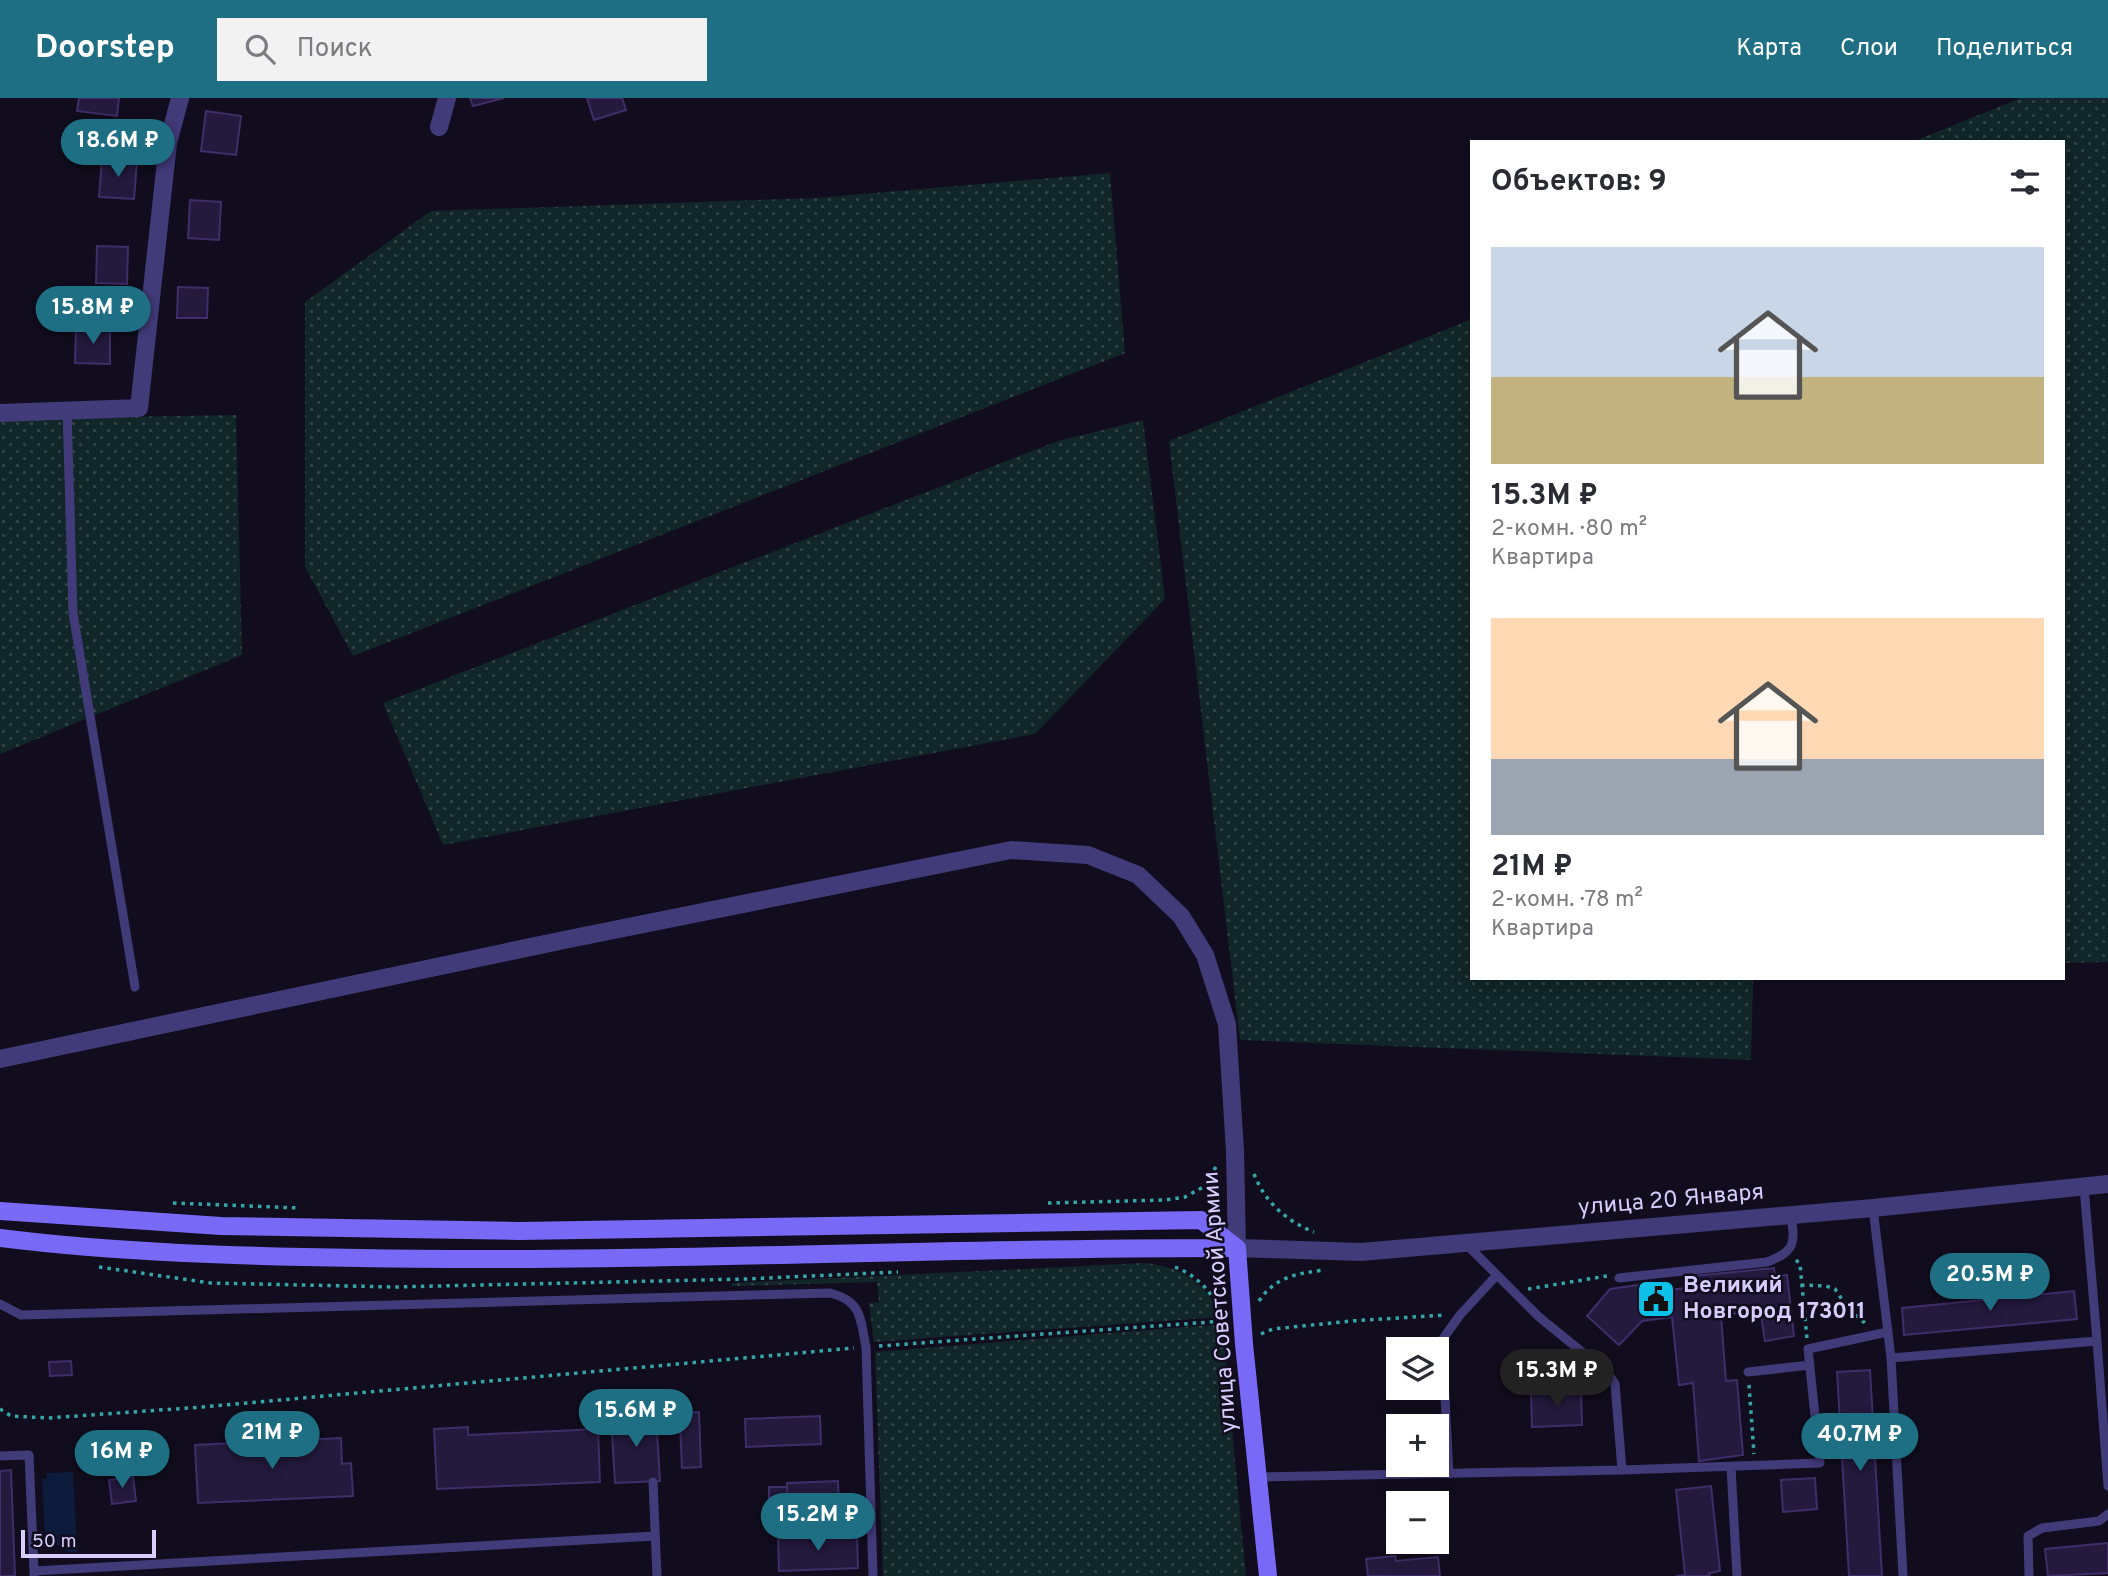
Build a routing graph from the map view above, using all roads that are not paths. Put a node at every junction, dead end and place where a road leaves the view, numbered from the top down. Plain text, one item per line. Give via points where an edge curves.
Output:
1 (180, 98) edge
2 (447, 98) edge
3 (439, 127) dead end
4 (67, 410) junction
5 (0, 413) edge
6 (135, 987) dead end
7 (0, 1059) edge
8 (2108, 1184) edge
9 (2084, 1187) junction
10 (1873, 1208) junction
11 (0, 1211) edge
12 (1791, 1215) junction
13 (0, 1238) edge
14 (1466, 1244) junction
15 (1237, 1248) junction
16 (1496, 1276) junction
17 (1619, 1278) road end
18 (0, 1304) edge
19 (1888, 1332) junction
20 (2097, 1341) junction
21 (1891, 1358) junction
22 (1810, 1365) junction
23 (1748, 1372) road end
24 (1445, 1414) edge
25 (0, 1456) edge
26 (1731, 1467) junction
27 (1622, 1470) junction
28 (1449, 1474) edge
29 (1386, 1475) edge
30 (1258, 1476) junction
31 (653, 1482) dead end
32 (2108, 1486) edge
33 (2108, 1514) edge
34 (655, 1536) junction
35 (34, 1573) edge
36 (657, 1576) edge
37 (873, 1576) edge
38 (1268, 1576) edge
39 (1737, 1576) edge
40 (1903, 1576) edge
41 (2029, 1576) edge

1 - 4 street via 168,143 139,408
2 - 3 street
4 - 5 street
4 - 6 lane via 73,614
7 - 15 street, улица Советской Армии via 1011,850 1088,855 1138,875 1181,916 1205,955 1227,1024
8 - 9 street, улица 20 Января
9 - 10 street, улица 20 Января
9 - 20 lane
10 - 12 street, улица 20 Января
10 - 19 lane
11 - 15 main road via 221,1226 519,1231 1201,1220
12 - 14 street, улица 20 Января
12 - 17 lane via 1794,1240 1789,1250 1767,1262
13 - 15 main road via 223,1255 507,1261
14 - 15 street, улица 20 Января via 1361,1252
14 - 16 lane
15 - 30 main road, улица Советской Армии
16 - 24 lane via 1441,1340
16 - 27 lane via 1608,1373 1615,1384
18 - 37 lane via 21,1315 844,1296 859,1314 866,1347
19 - 21 lane
19 - 22 lane via 1808,1349
20 - 21 lane
20 - 32 lane
21 - 40 lane
22 - 23 lane
22 - 26 lane via 1820,1462
25 - 35 lane via 29,1455
26 - 27 lane
26 - 39 lane
27 - 28 lane
29 - 30 lane
30 - 38 main road, улица Советской Армии
31 - 34 lane
33 - 41 lane via 2099,1521 2033,1531 2028,1536
34 - 35 lane
34 - 36 lane

